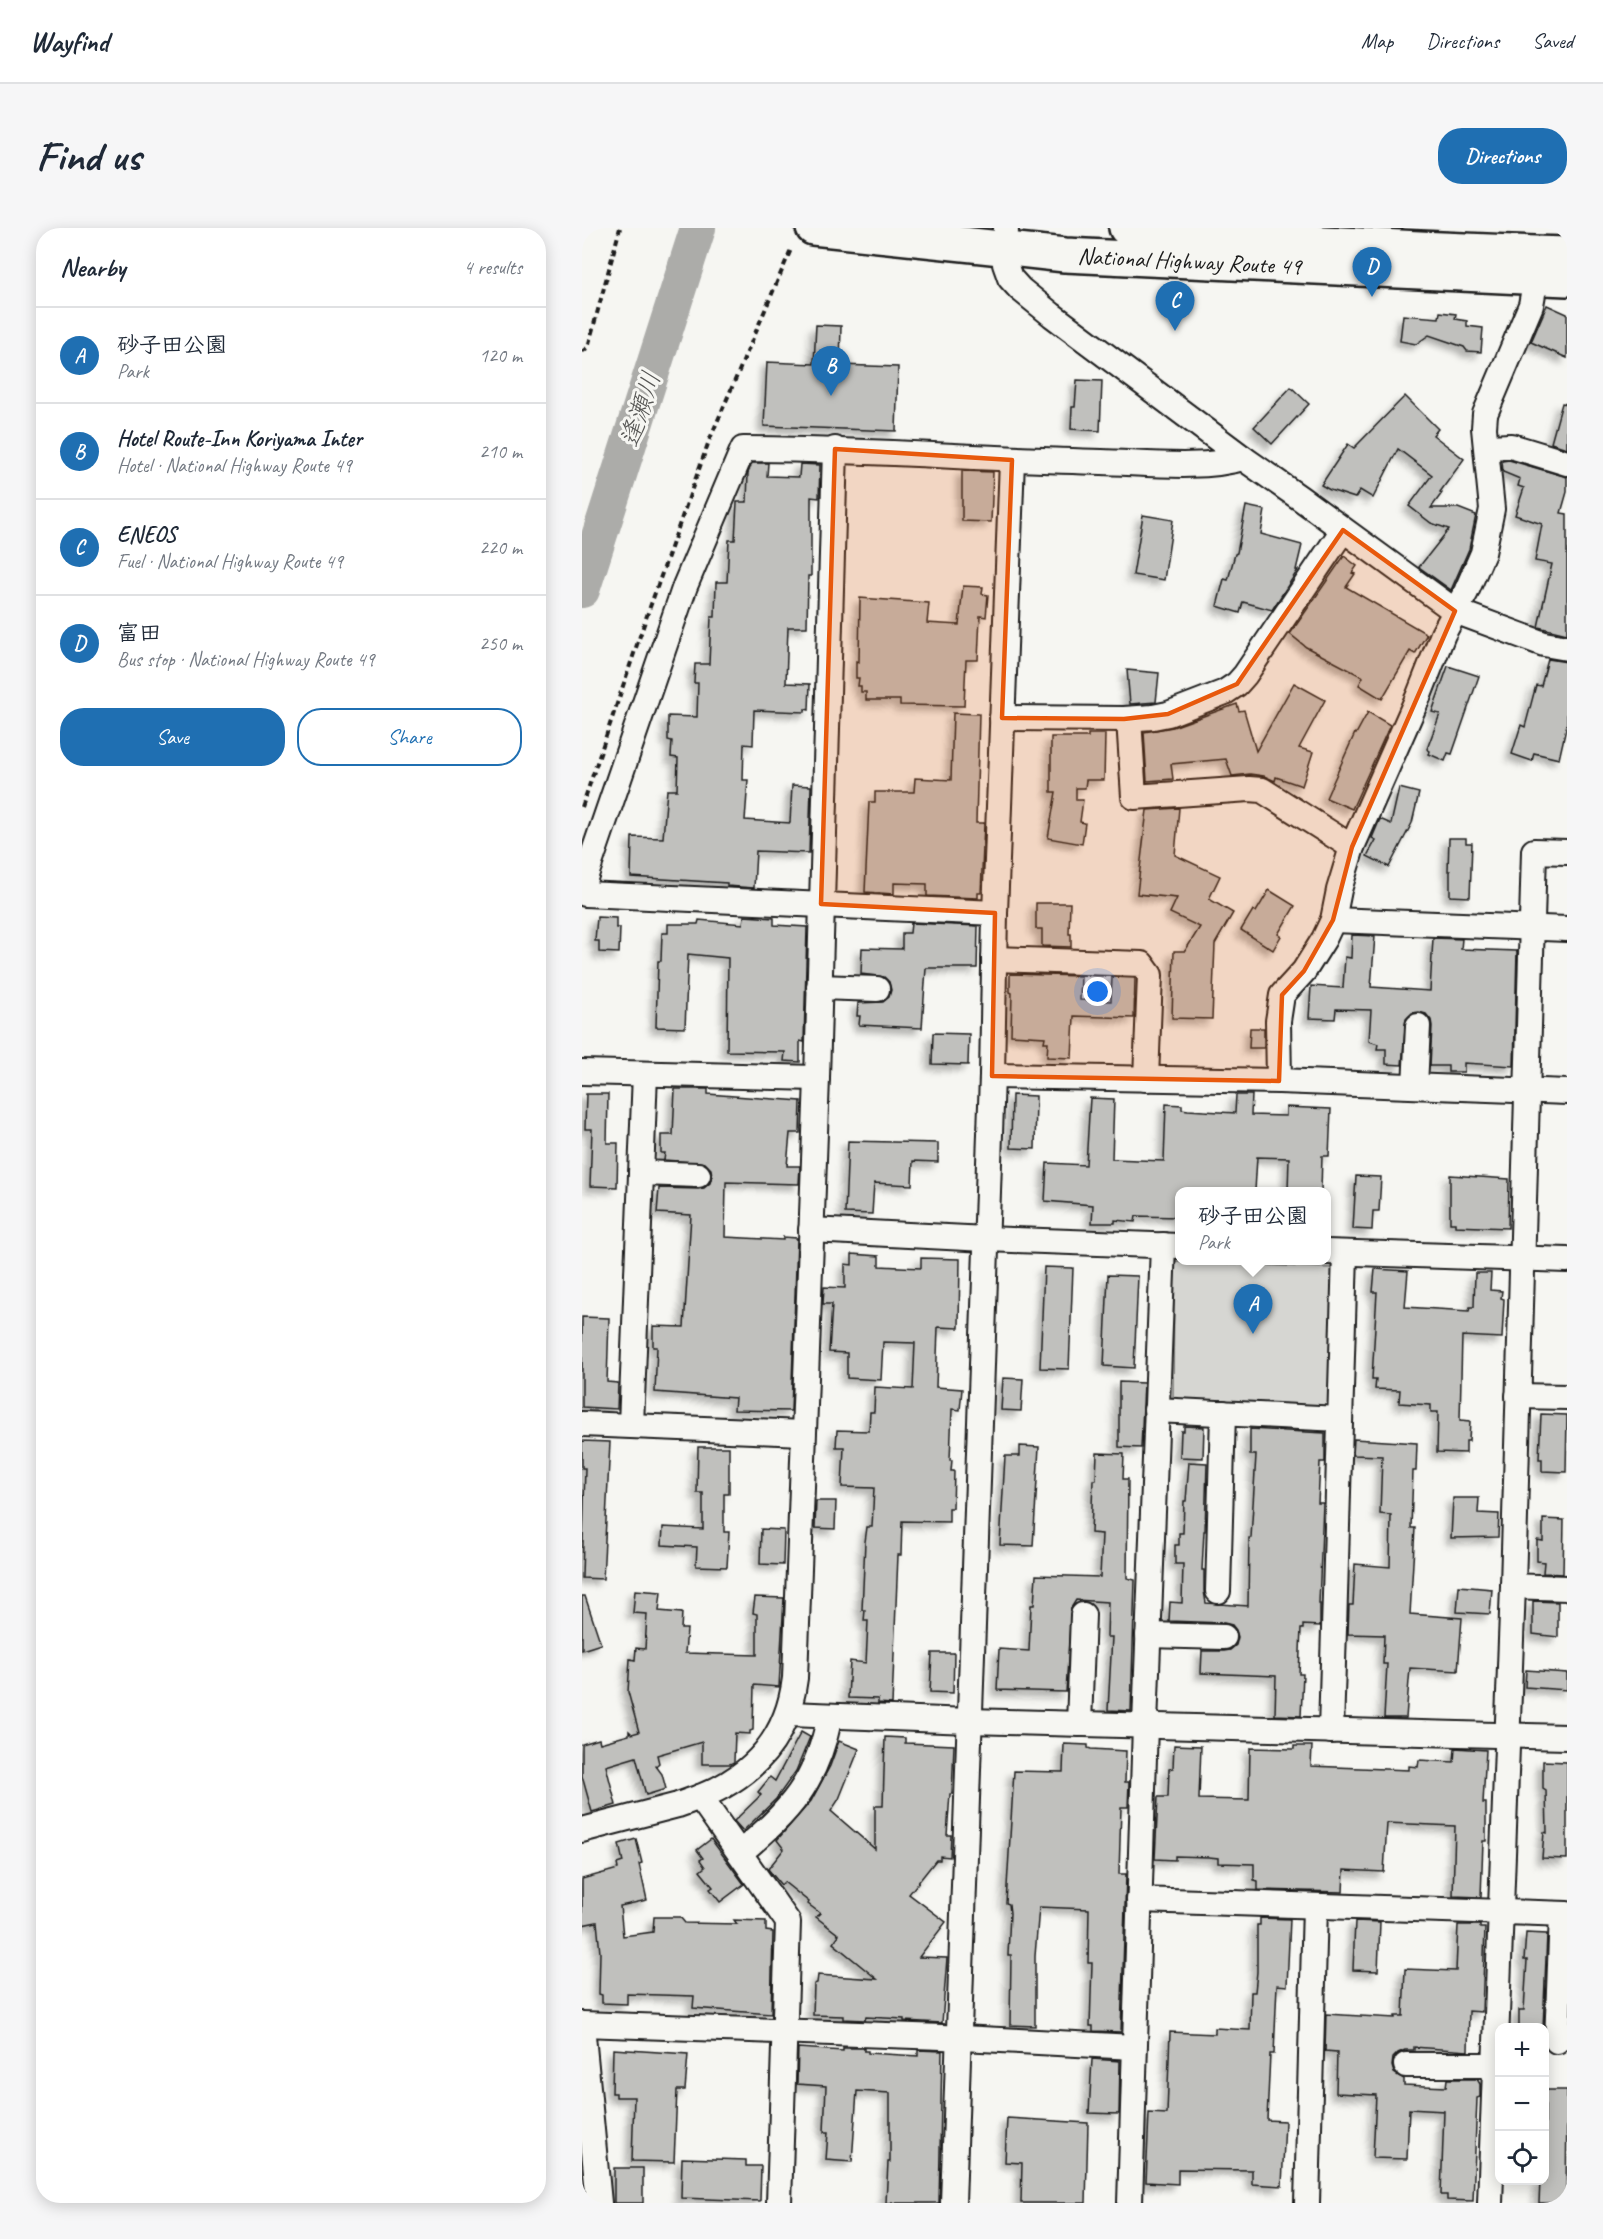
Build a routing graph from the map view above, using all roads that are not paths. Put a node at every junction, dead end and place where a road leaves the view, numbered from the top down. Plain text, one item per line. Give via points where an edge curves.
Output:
1 (1126, 228) edge
2 (802, 238) edge
3 (1005, 238) edge
4 (1567, 254) edge
5 (1551, 278) edge
6 (1487, 447) junction
7 (835, 449) junction
8 (1243, 458) junction
9 (1012, 460) junction
10 (1567, 463) edge
11 (1343, 530) junction
12 (1455, 611) junction
13 (1567, 648) edge
14 (1002, 718) junction
15 (1129, 719) junction
16 (1352, 846) junction
17 (1567, 852) edge
18 (821, 904) junction
19 (995, 913) junction
20 (1333, 920) junction
21 (1533, 928) junction
22 (1567, 929) edge
23 (994, 959) junction
24 (819, 987) junction
25 (877, 989) dead end
26 (1418, 1026) dead end
27 (582, 1072) edge
28 (645, 1074) junction
29 (992, 1076) junction
30 (817, 1078) junction
31 (1146, 1079) junction
32 (1279, 1081) junction
33 (1415, 1086) junction
34 (1527, 1090) junction
35 (1567, 1092) edge
36 (641, 1173) junction
37 (698, 1175) dead end
38 (811, 1230) junction
39 (986, 1239) junction
40 (1171, 1245) edge
41 (1336, 1252) edge
42 (1521, 1258) junction
43 (1567, 1260) edge
44 (1518, 1396) junction
45 (1567, 1397) edge
46 (1156, 1410) junction
47 (1223, 1413) junction
48 (1340, 1419) junction
49 (582, 1424) edge
50 (632, 1425) junction
51 (803, 1433) junction
52 (1513, 1586) junction
53 (1567, 1588) edge
54 (1218, 1591) dead end
55 (1083, 1615) dead end
56 (1148, 1635) junction
57 (1224, 1637) dead end
58 (789, 1714) junction
59 (830, 1716) junction
60 (969, 1721) junction
61 (1079, 1724) junction
62 (1145, 1725) junction
63 (1331, 1731) junction
64 (1508, 1735) junction
65 (1567, 1737) edge
66 (700, 1797) junction
67 (582, 1830) edge
68 (740, 1853) junction
69 (1139, 1900) junction
70 (1316, 1906) junction
71 (1502, 1913) junction
72 (1564, 1914) edge
73 (1497, 2023) edge
74 (582, 2024) edge
75 (785, 2031) junction
76 (958, 2039) junction
77 (1557, 2041) dead end
78 (1134, 2047) junction
79 (1406, 2065) dead end
80 (1495, 2065) joint
81 (599, 2203) edge
82 (779, 2203) edge
83 (953, 2203) edge
84 (1130, 2203) edge
85 (1307, 2203) edge
86 (1490, 2203) edge

1 - 4 highway, National Highway Route 49 via 1247,239
2 - 3 highway, National Highway Route 49
3 - 5 highway, National Highway Route 49 via 1065,255
3 - 8 street via 1008,273 1020,290
5 - 6 street via 1531,305 1485,414
6 - 10 street via 1511,446
6 - 12 street via 1492,508 1484,552
7 - 9 street
7 - 18 street
7 - 18 street via 743,449 685,586 584,881 585,894
8 - 9 street via 1188,464
8 - 11 street
9 - 14 street
11 - 12 street
11 - 15 street via 1238,684 1168,714
12 - 13 street via 1544,644
12 - 16 street
14 - 15 street
14 - 19 street
15 - 16 street via 1134,797 1262,790
16 - 20 street
17 - 21 street via 1534,851
18 - 19 street
18 - 24 street
19 - 23 street
20 - 21 street
20 - 32 street via 1304,970 1282,995 1278,1022
21 - 22 street
21 - 34 street
23 - 29 street
23 - 31 street via 1142,964 1150,975
24 - 25 street
24 - 30 street
26 - 33 street
27 - 28 street
28 - 30 street
28 - 36 street
29 - 31 street
29 - 39 street
30 - 38 street
31 - 32 street
32 - 33 street
33 - 34 street
34 - 35 street
34 - 42 street
36 - 37 street
36 - 50 street
38 - 39 street
38 - 51 street
39 - 40 street
39 - 60 street
40 - 46 street
41 - 42 street
41 - 48 street
42 - 43 street
42 - 44 street
44 - 45 street
44 - 52 street
46 - 47 street
46 - 56 street
47 - 48 street
47 - 54 street
48 - 63 street
49 - 50 street
50 - 51 street
51 - 58 street via 795,1678
52 - 53 street
52 - 64 street
55 - 61 street
56 - 57 street
56 - 62 street
58 - 59 street
58 - 66 street via 747,1771 719,1790
59 - 60 street
59 - 68 street via 821,1753 795,1802
60 - 61 street
60 - 76 street
61 - 62 street
62 - 63 street
62 - 69 street
63 - 64 street
64 - 65 street
64 - 71 street
66 - 67 street
66 - 68 street
68 - 75 street via 788,1922
69 - 70 street
69 - 78 street
70 - 71 street
70 - 85 street
71 - 72 street
71 - 73 street
72 - 77 street
74 - 75 street
74 - 81 street
75 - 76 street
75 - 82 street
76 - 78 street
76 - 83 street
78 - 84 street
79 - 80 street
80 - 86 street

